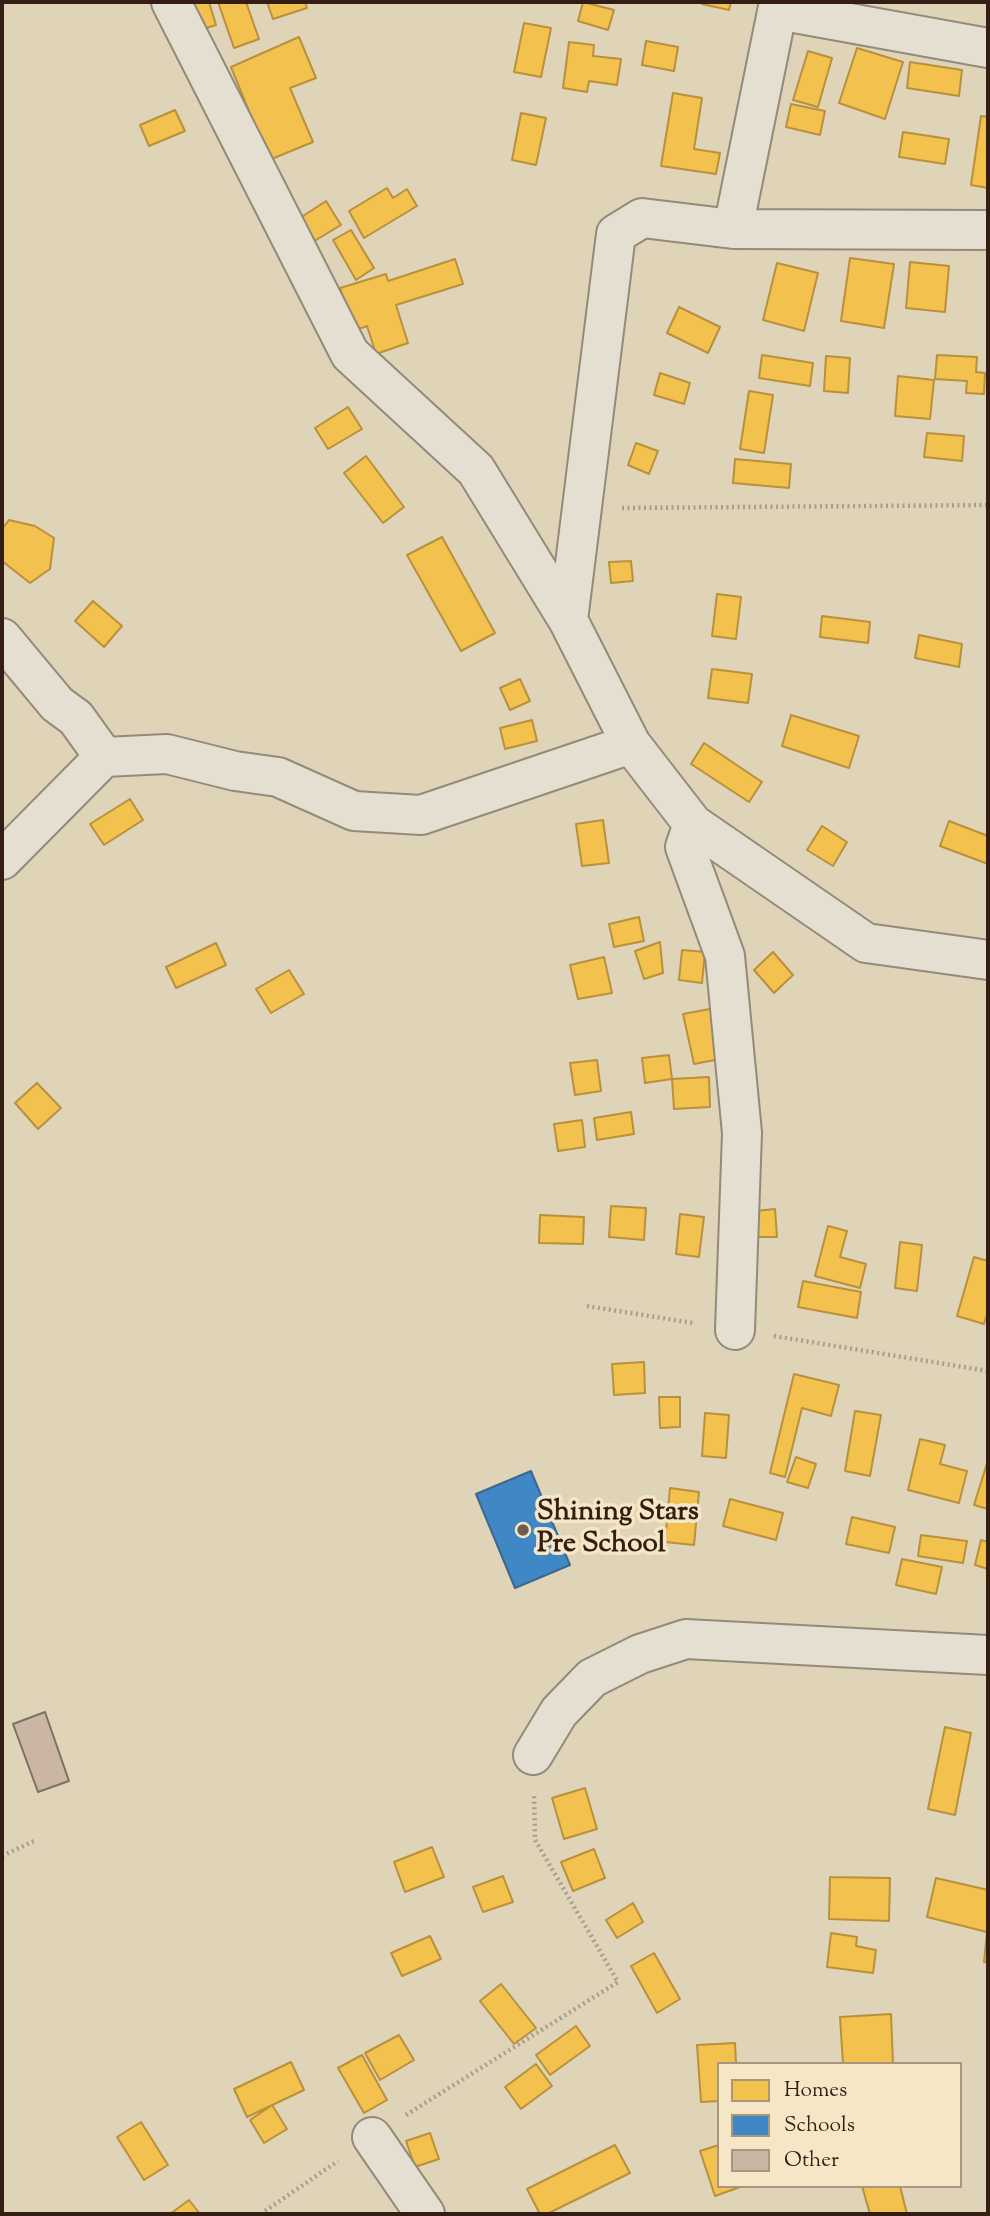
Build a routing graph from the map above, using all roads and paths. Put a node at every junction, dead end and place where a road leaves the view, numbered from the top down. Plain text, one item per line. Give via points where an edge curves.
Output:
1 (171, 2) edge
2 (779, 6) edge
3 (988, 48) edge
4 (733, 229) junction
5 (988, 230) edge
6 (988, 505) edge
7 (581, 509) junction
8 (568, 620) junction
9 (2, 638) edge
10 (631, 744) junction
11 (104, 757) junction
12 (693, 824) junction
13 (2, 860) edge
14 (988, 960) edge
15 (587, 1306) dead end
16 (735, 1330) junction
17 (988, 1371) edge
18 (988, 1655) edge
19 (533, 1755) joint
20 (36, 1840) dead end
21 (2, 1856) edge
22 (372, 2137) junction
23 (265, 2211) dead end
24 (425, 2214) edge

1 - 8 street via 350,354 475,470
2 - 3 street
2 - 4 street
4 - 5 street
4 - 7 street via 642,218 616,234
6 - 7 path
7 - 8 street
8 - 10 street
9 - 11 street via 57,704 76,718
10 - 11 street via 421,815 354,811 278,776 167,754
10 - 12 street
11 - 13 street
12 - 14 street via 866,943
12 - 16 street via 685,847 725,956 742,1133
15 - 16 path
16 - 17 path
18 - 19 street via 686,1639 640,1654 592,1678 559,1712
19 - 22 path via 535,1840 618,1982
20 - 21 path
22 - 23 path
22 - 24 street

